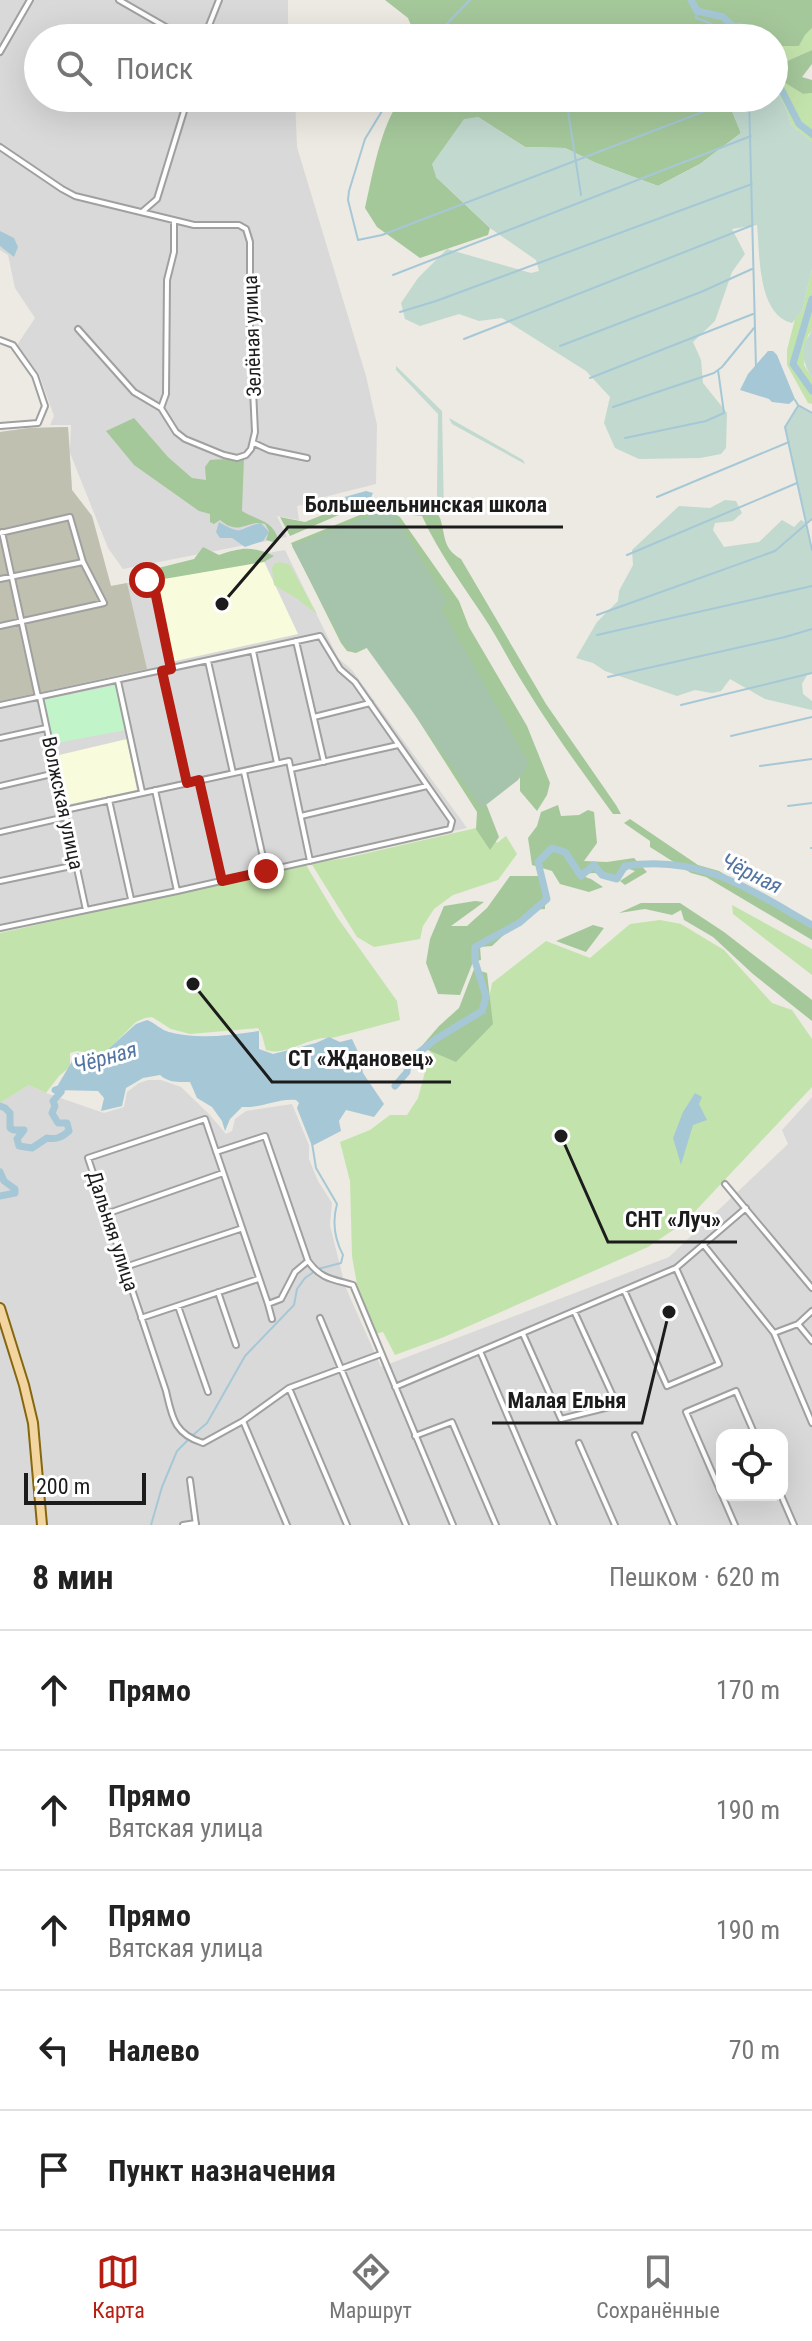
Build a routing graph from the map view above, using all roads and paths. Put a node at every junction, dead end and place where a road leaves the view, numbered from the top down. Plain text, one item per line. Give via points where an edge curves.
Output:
1 (30, 0) edge
2 (119, 0) edge
3 (219, 0) edge
4 (161, 24) edge
5 (210, 24) edge
6 (0, 52) edge
7 (184, 112) edge
8 (0, 147) edge
9 (142, 212) junction
10 (174, 220) junction
11 (78, 329) dead end
12 (0, 340) edge
13 (161, 408) junction
14 (0, 426) edge
15 (253, 445) junction
16 (307, 458) dead end
17 (1, 533) edge
18 (83, 562) junction
19 (11, 577) junction
20 (0, 579) edge
21 (155, 591) dead end
22 (22, 622) junction
23 (0, 626) edge
24 (296, 641) junction
25 (253, 651) junction
26 (208, 661) junction
27 (171, 669) junction
28 (162, 671) junction
29 (118, 681) junction
30 (39, 697) junction
31 (370, 703) junction
32 (0, 705) edge
33 (314, 717) junction
34 (46, 728) junction
35 (0, 738) edge
36 (399, 745) junction
37 (324, 762) junction
38 (277, 763) junction
39 (291, 769) junction
40 (244, 770) junction
41 (56, 773) junction
42 (233, 773) junction
43 (199, 780) junction
44 (187, 783) junction
45 (0, 786) edge
46 (427, 786) junction
47 (155, 790) junction
48 (142, 793) junction
49 (109, 800) junction
50 (65, 810) junction
51 (301, 816) junction
52 (66, 817) junction
53 (0, 832) edge
54 (310, 861) junction
55 (77, 865) junction
56 (266, 871) junction
57 (0, 881) edge
58 (222, 881) junction
59 (177, 891) junction
60 (132, 900) junction
61 (86, 910) junction
62 (0, 928) edge
63 (216, 1152) junction
64 (223, 1173) junction
65 (725, 1184) dead end
66 (746, 1208) junction
67 (106, 1214) junction
68 (241, 1228) junction
69 (703, 1244) junction
70 (308, 1261) junction
71 (125, 1267) junction
72 (676, 1268) junction
73 (258, 1279) junction
74 (812, 1288) edge
75 (624, 1290) junction
76 (218, 1292) junction
77 (268, 1304) junction
78 (178, 1306) junction
79 (0, 1308) edge
80 (574, 1311) junction
81 (812, 1311) edge
82 (141, 1318) junction
83 (320, 1318) dead end
84 (272, 1319) dead end
85 (798, 1324) junction
86 (522, 1333) junction
87 (774, 1333) junction
88 (812, 1341) edge
89 (236, 1345) dead end
90 (480, 1351) junction
91 (381, 1354) junction
92 (342, 1370) junction
93 (395, 1387) junction
94 (289, 1388) junction
95 (208, 1392) dead end
96 (243, 1421) junction
97 (812, 1423) edge
98 (752, 1429) edge
99 (635, 1435) dead end
100 (415, 1436) junction
101 (579, 1443) dead end
102 (190, 1480) dead end
103 (716, 1481) edge
104 (725, 1501) edge
105 (784, 1501) edge
106 (196, 1524) edge
107 (42, 1525) edge
108 (183, 1525) edge
109 (287, 1525) edge
110 (347, 1525) edge
111 (406, 1525) edge
112 (453, 1525) edge
113 (496, 1525) edge
114 (554, 1525) edge
115 (615, 1525) edge
116 (674, 1525) edge
117 (735, 1525) edge
118 (794, 1525) edge

1 - 6 street
2 - 4 street
3 - 5 street
7 - 9 street via 157,199
8 - 9 street via 67,192
9 - 10 street
10 - 13 street via 167,280 166,394
10 - 15 street, Зелёная улица via 243,227 248,232
11 - 13 street via 134,392
12 - 14 street via 13,345 35,376 45,406 38,423
13 - 15 street via 180,436 224,455 246,455
15 - 16 street
17 - 18 street via 70,517
17 - 19 street, Волжская улица
18 - 19 street
18 - 22 street via 104,603
19 - 20 street
19 - 22 street, Волжская улица
21 - 27 street
22 - 23 street
22 - 30 street, Волжская улица
24 - 25 street
24 - 31 street via 320,636
24 - 33 street
25 - 26 street
25 - 38 street
26 - 27 street
26 - 42 street
27 - 28 street
28 - 29 street
28 - 44 street
29 - 30 street
29 - 48 street
30 - 32 street
30 - 34 street, Волжская улица
31 - 33 street
31 - 36 street
33 - 37 street
34 - 35 street
34 - 41 street, Волжская улица
36 - 37 street
36 - 46 street
37 - 39 street
38 - 39 street via 289,761
38 - 40 street
39 - 51 street
40 - 42 street
40 - 56 street
41 - 45 street
41 - 50 street, Волжская улица
42 - 43 street
43 - 44 street
43 - 58 street
44 - 47 street
46 - 51 street
46 - 54 street via 452,821 450,829
47 - 48 street
47 - 59 street
48 - 49 street
49 - 50 street
49 - 60 street
50 - 52 street, Волжская улица
51 - 54 street
52 - 53 street
52 - 55 street, Волжская улица
54 - 56 street
55 - 57 street
55 - 61 street, Волжская улица
56 - 58 street
58 - 59 street
59 - 60 street
60 - 61 street
61 - 62 street
63 - 64 street, Дальняя улица
63 - 67 street, Дальняя улица via 205,1119 88,1158
63 - 70 street via 265,1136
64 - 67 street
64 - 68 street, Дальняя улица
65 - 66 street
66 - 69 street
66 - 74 street
67 - 71 street, Дальняя улица
68 - 71 street
68 - 73 street, Дальняя улица
69 - 72 street
69 - 87 street
70 - 77 street via 295,1272 281,1299
70 - 91 street via 325,1277 353,1285
71 - 82 street, Дальняя улица
72 - 75 street
72 - 75 street via 719,1364 667,1386
73 - 76 street
73 - 77 street, Дальняя улица
75 - 80 street
76 - 78 street
76 - 89 street
77 - 84 street, Дальняя улица
78 - 82 street
78 - 95 street
79 - 107 main road via 33,1423
80 - 86 street
80 - 86 street via 617,1405 561,1419
81 - 85 street
82 - 96 street, Дальняя улица via 174,1423 203,1443
83 - 92 street
85 - 87 street
85 - 88 street
86 - 90 street
87 - 97 street
90 - 93 street
90 - 114 street
91 - 92 street
91 - 93 street
92 - 94 street
92 - 111 street
93 - 100 street
94 - 96 street
94 - 110 street
96 - 109 street
98 - 103 street via 736,1391 686,1412
99 - 116 street
100 - 112 street
100 - 113 street via 452,1422
101 - 115 street
102 - 106 street
104 - 117 street
105 - 118 street
106 - 108 street

